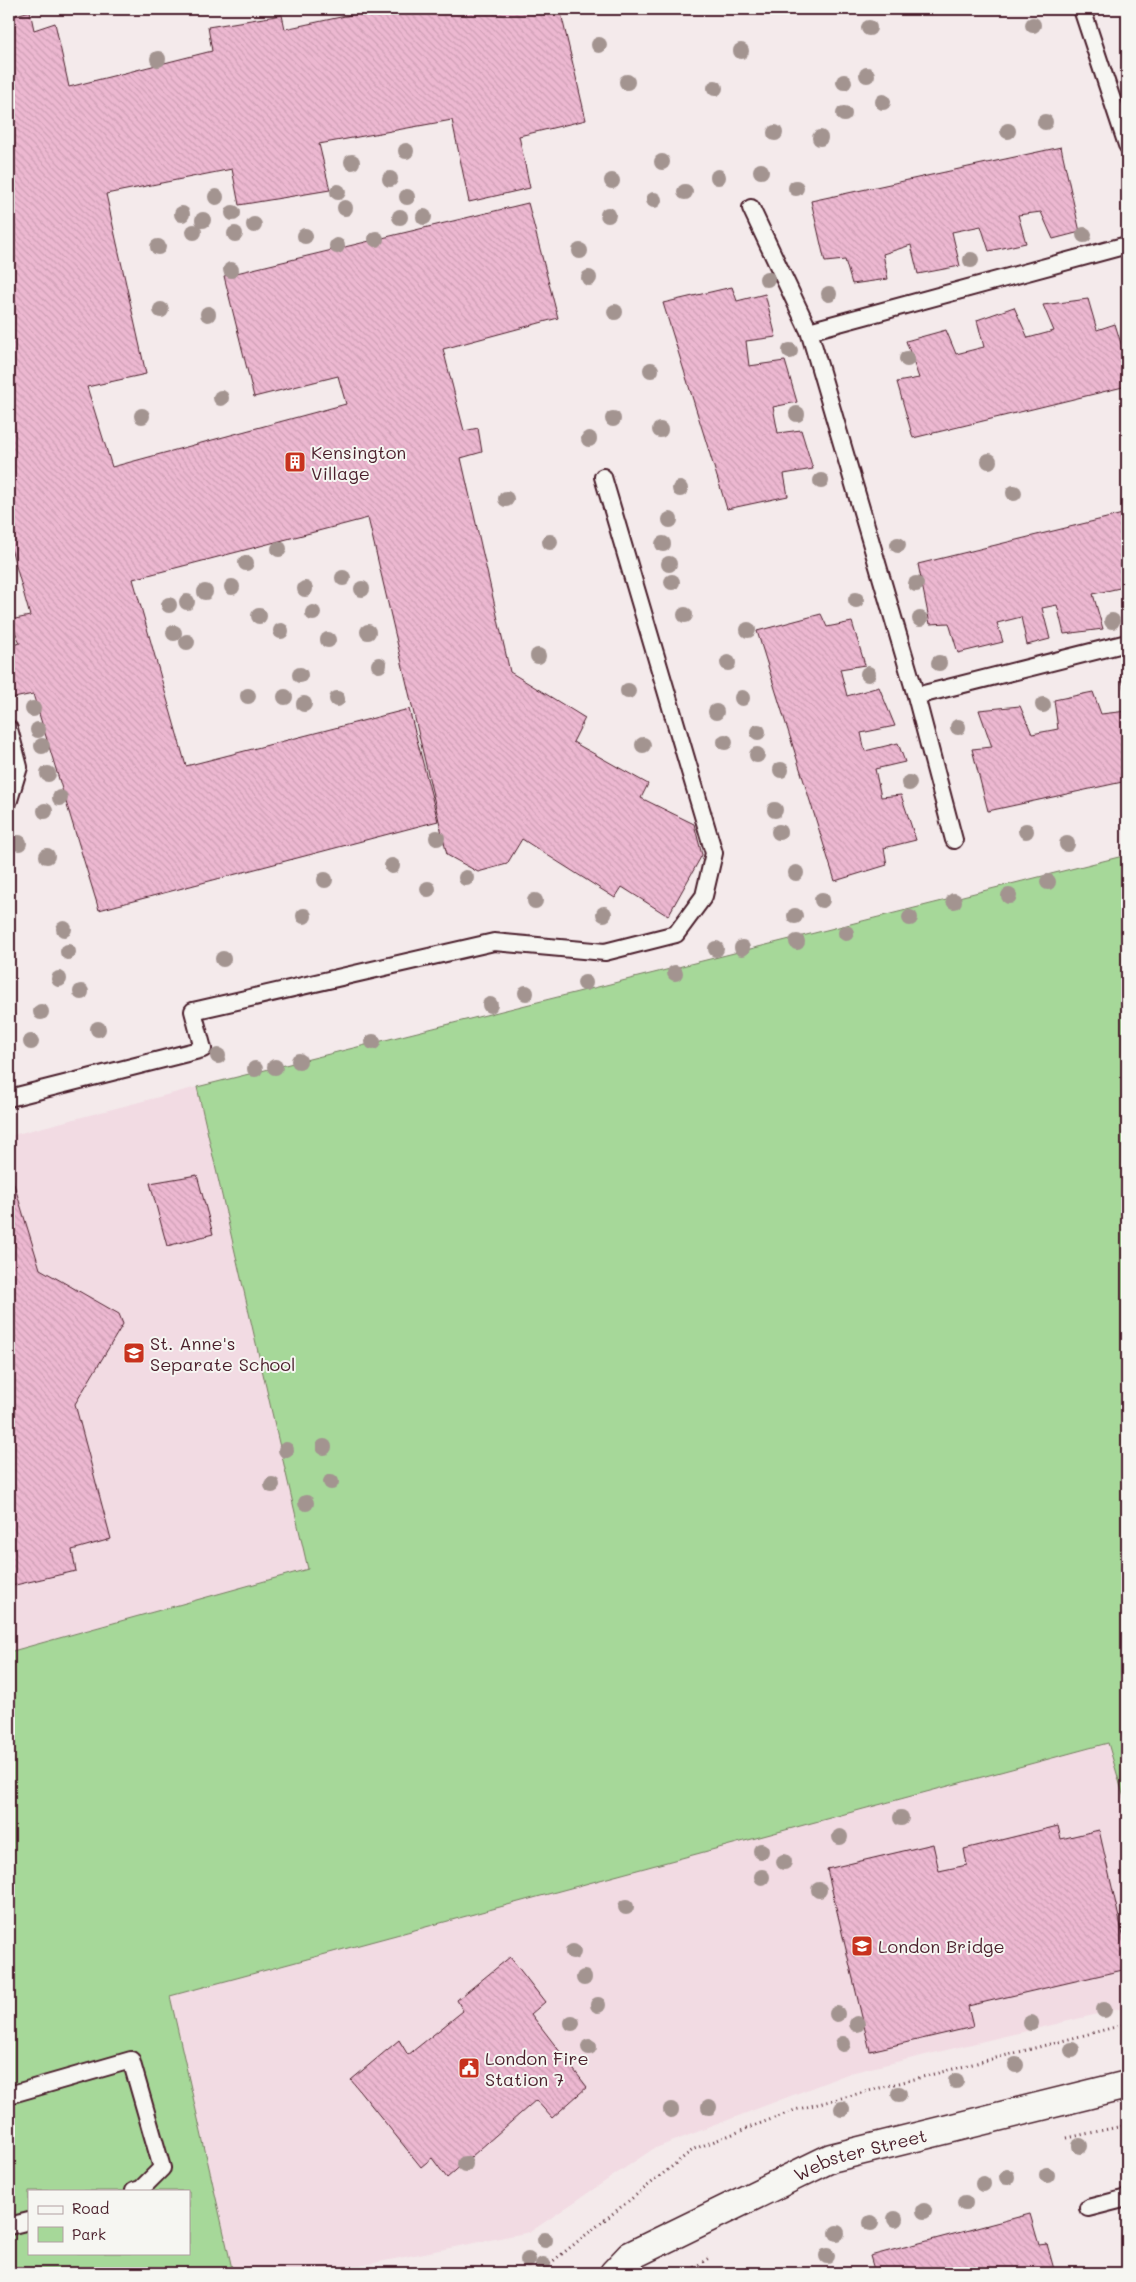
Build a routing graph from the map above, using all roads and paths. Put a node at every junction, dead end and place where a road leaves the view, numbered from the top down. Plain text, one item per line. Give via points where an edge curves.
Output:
1 (1082, 9) edge
2 (1127, 145) edge
3 (751, 208) dead end
4 (1127, 246) edge
5 (809, 331) junction
6 (603, 477) dead end
7 (1127, 644) edge
8 (916, 696) junction
9 (9, 730) edge
10 (9, 800) edge
11 (954, 840) dead end
12 (9, 1098) edge
13 (1127, 2024) edge
14 (1127, 2085) edge
15 (9, 2095) edge
16 (1127, 2125) edge
17 (1060, 2140) dead end
18 (138, 2190) edge
19 (1127, 2198) edge
20 (1088, 2208) dead end
21 (28, 2221) edge
22 (9, 2226) edge
23 (717, 2253) dead end
24 (538, 2273) edge
25 (614, 2273) edge
26 (686, 2273) edge

1 - 2 lane
3 - 5 lane
4 - 5 lane
5 - 8 lane
6 - 12 lane via 714,852 704,896 676,934 605,952 494,942 193,1011 203,1049
7 - 8 lane
8 - 11 lane
9 - 10 lane via 19,768
13 - 24 path via 795,2110 694,2149
14 - 25 street, Webster Street via 831,2158 630,2256
15 - 18 lane via 131,2060 162,2168
16 - 17 path
19 - 20 lane
21 - 22 lane
23 - 26 path

